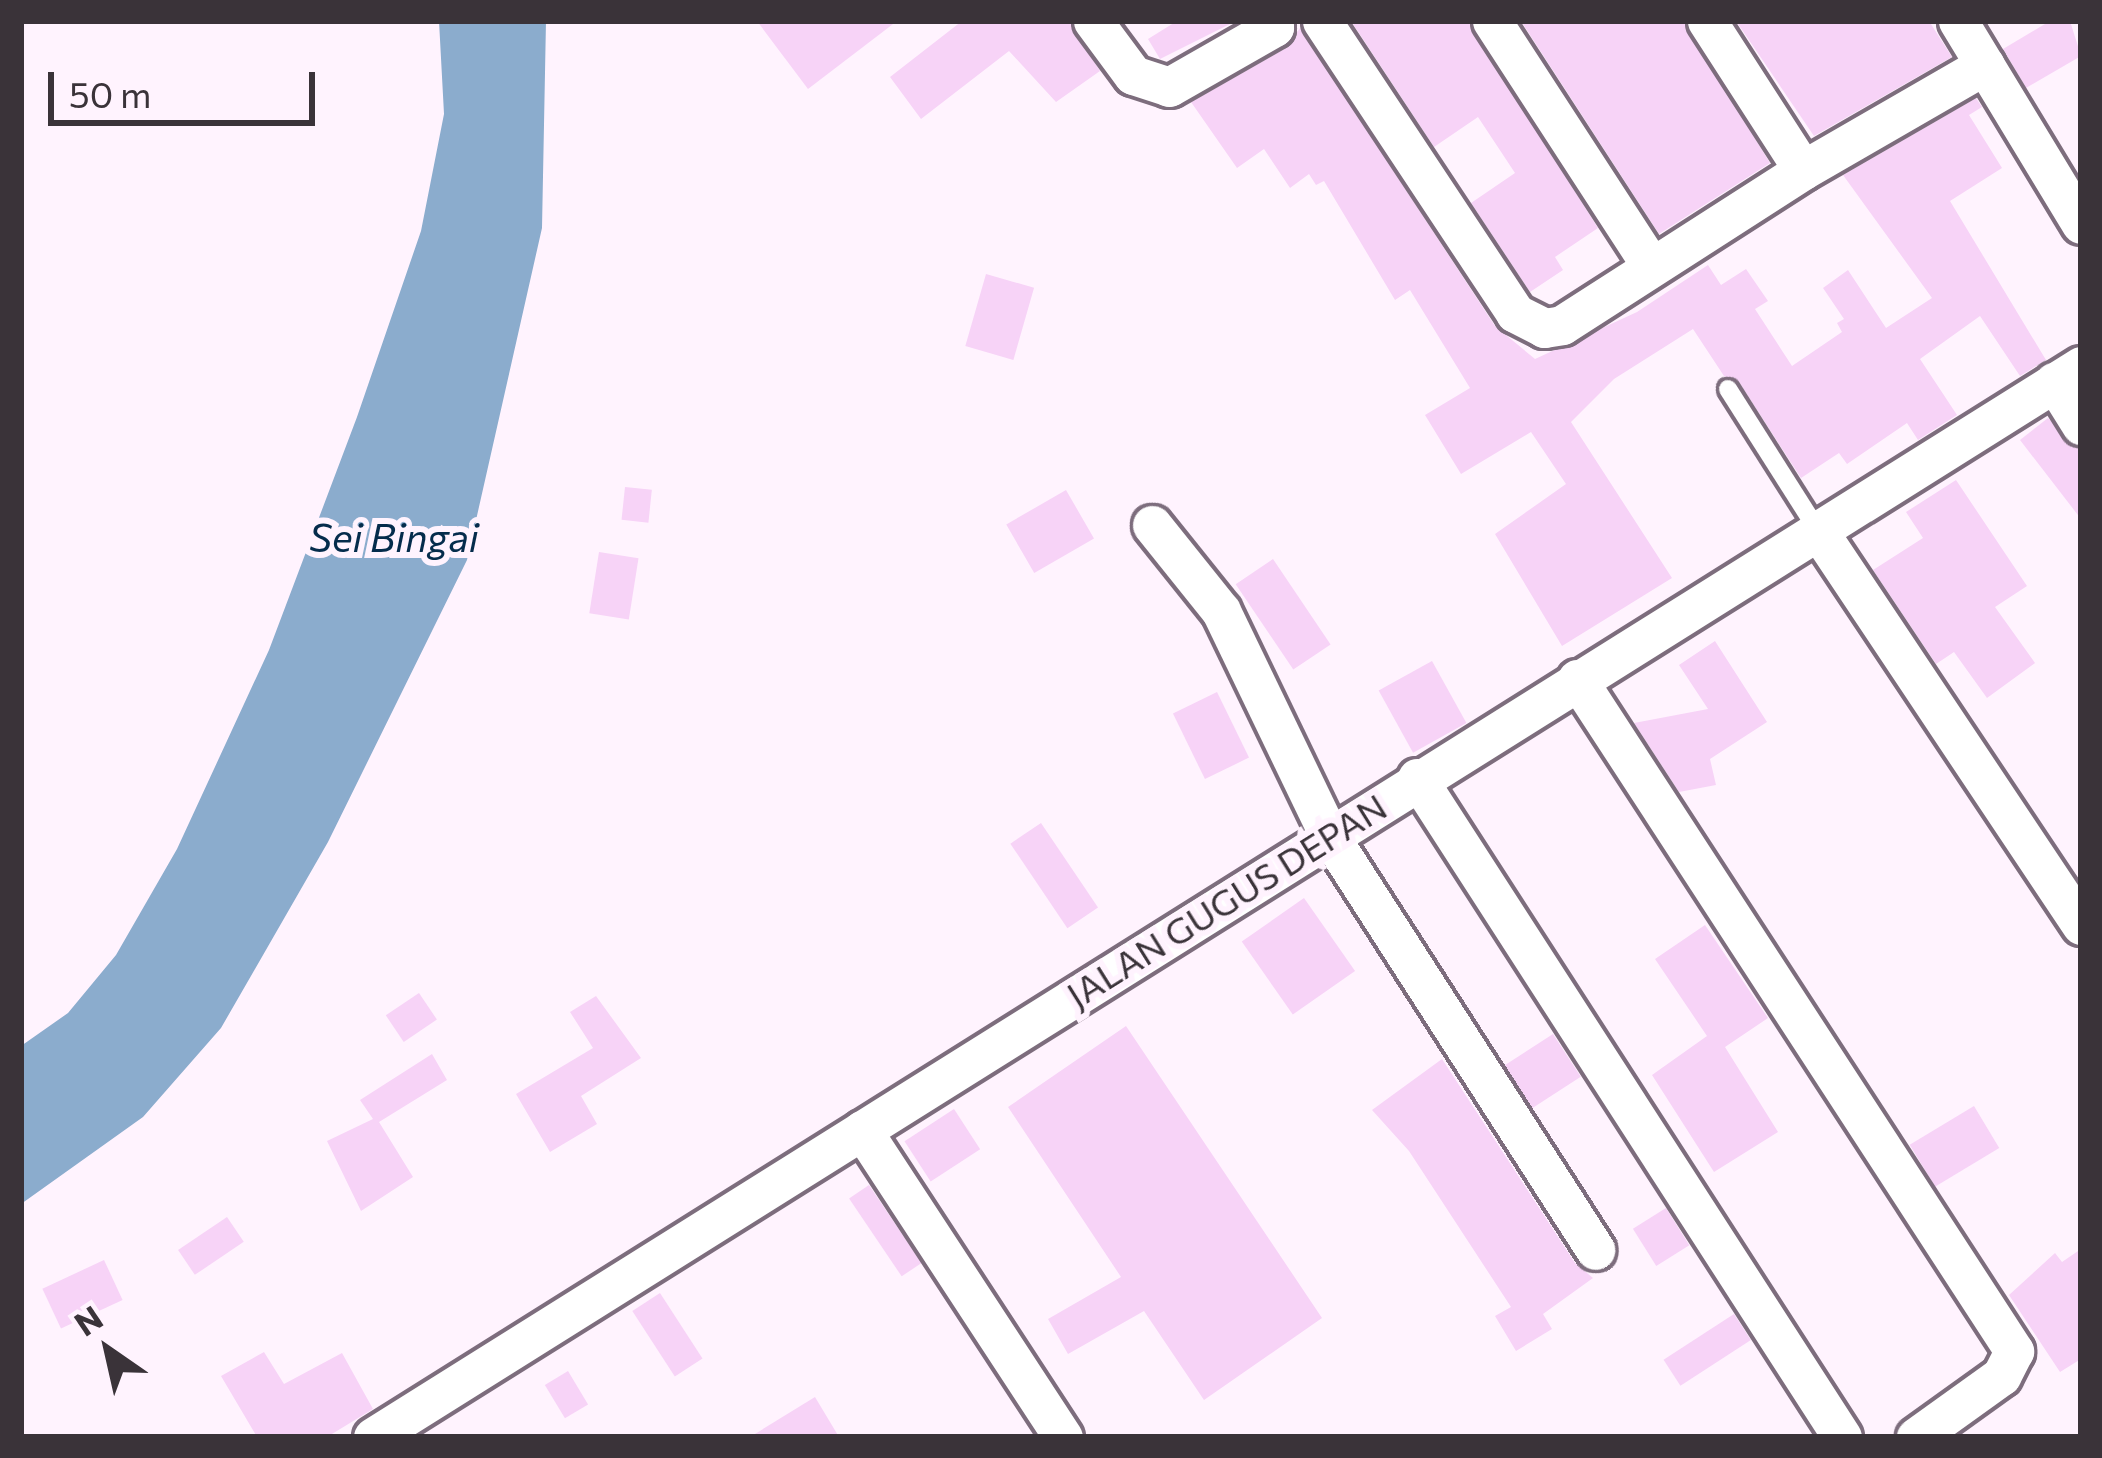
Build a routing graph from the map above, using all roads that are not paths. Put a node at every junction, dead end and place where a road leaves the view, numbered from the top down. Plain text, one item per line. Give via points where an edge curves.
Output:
1 (1093, 21) edge
2 (1322, 21) edge
3 (1492, 21) edge
4 (1707, 21) edge
5 (1276, 23) edge
6 (1973, 35) edge
7 (1802, 170) junction
8 (2081, 224) edge
9 (1650, 264) junction
10 (2067, 374) edge
11 (1728, 388) dead end
12 (2081, 425) edge
13 (1152, 525) dead end
14 (1816, 529) junction
15 (1577, 679) junction
16 (1417, 778) junction
17 (1329, 835) junction
18 (2081, 925) edge
19 (862, 1130) junction
20 (1594, 1250) dead end
21 (373, 1437) edge
22 (1063, 1437) edge
23 (1842, 1437) edge
24 (1916, 1437) edge

1 - 5 street via 1133,75 1169,87
2 - 9 street via 1528,324 1562,326
3 - 9 street
4 - 7 street
6 - 7 street
6 - 8 street
7 - 9 street
10 - 12 street
10 - 14 street, JALAN GUGUS DEPAN
11 - 14 lane
13 - 17 street via 1221,611
14 - 15 street, JALAN GUGUS DEPAN
14 - 18 street
15 - 16 street, JALAN GUGUS DEPAN
15 - 24 street via 2014,1351 2001,1376
16 - 17 street, JALAN GUGUS DEPAN
16 - 23 street
17 - 19 street, JALAN GUGUS DEPAN
17 - 20 street
19 - 21 street, JALAN GUGUS DEPAN
19 - 22 street

